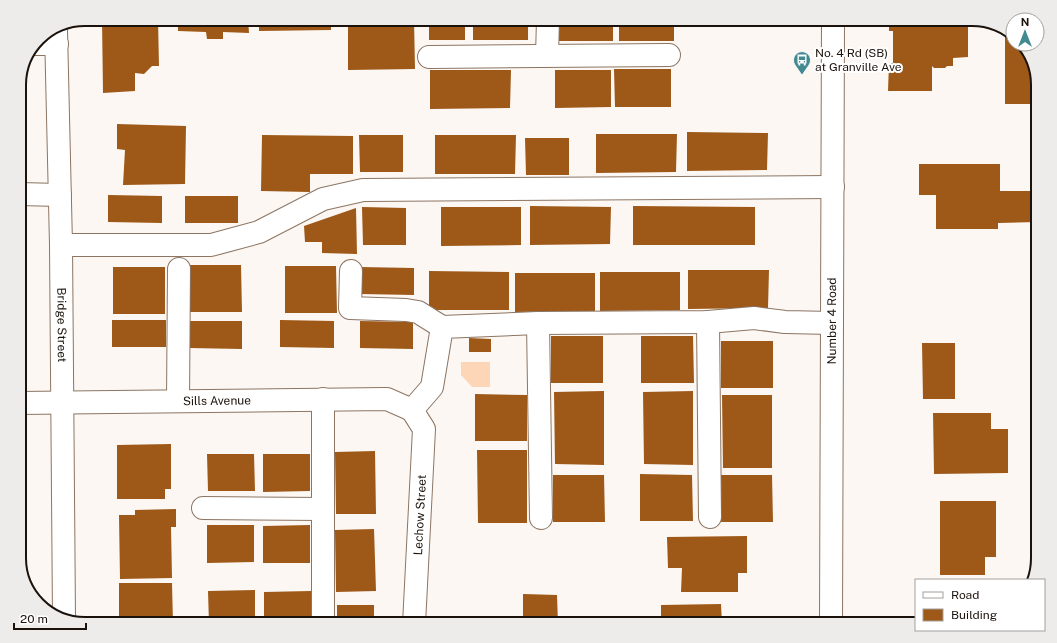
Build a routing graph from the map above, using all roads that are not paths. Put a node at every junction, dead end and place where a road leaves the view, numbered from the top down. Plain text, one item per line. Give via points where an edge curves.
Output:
1 (548, 26) edge
2 (833, 26) edge
3 (50, 40) edge
4 (669, 54) dead end
5 (547, 56) junction
6 (429, 57) dead end
7 (833, 187) junction
8 (26, 194) edge
9 (60, 195) junction
10 (62, 245) junction
11 (179, 269) dead end
12 (351, 271) dead end
13 (708, 322) junction
14 (538, 323) junction
15 (832, 324) junction
16 (442, 328) junction
17 (323, 400) junction
18 (178, 402) junction
19 (26, 403) edge
20 (63, 403) junction
21 (412, 410) junction
22 (203, 508) dead end
23 (323, 509) junction
24 (710, 517) dead end
25 (541, 518) dead end
26 (64, 613) edge
27 (323, 617) edge
28 (414, 617) edge
29 (830, 617) edge

1 - 5 street
2 - 7 street, Number 4 Road
3 - 9 street, Bridge Street
4 - 5 street
5 - 6 street
7 - 10 street via 363,190 323,199 259,232 212,245
7 - 15 street, Number 4 Road
8 - 9 street
9 - 10 street, Bridge Street
10 - 20 street, Bridge Street
11 - 18 street
12 - 16 street via 350,308 418,312
13 - 14 street
13 - 15 street via 754,318
13 - 24 street
14 - 16 street
14 - 25 street
15 - 29 street, Number 4 Road
16 - 21 street via 432,387
17 - 18 street, Sills Avenue
17 - 21 street, Sills Avenue via 387,399
17 - 23 street
18 - 20 street, Sills Avenue
19 - 20 street, Sills Avenue
20 - 26 street, Bridge Street
21 - 28 street, Lechow Street via 424,429
22 - 23 street
23 - 27 street

